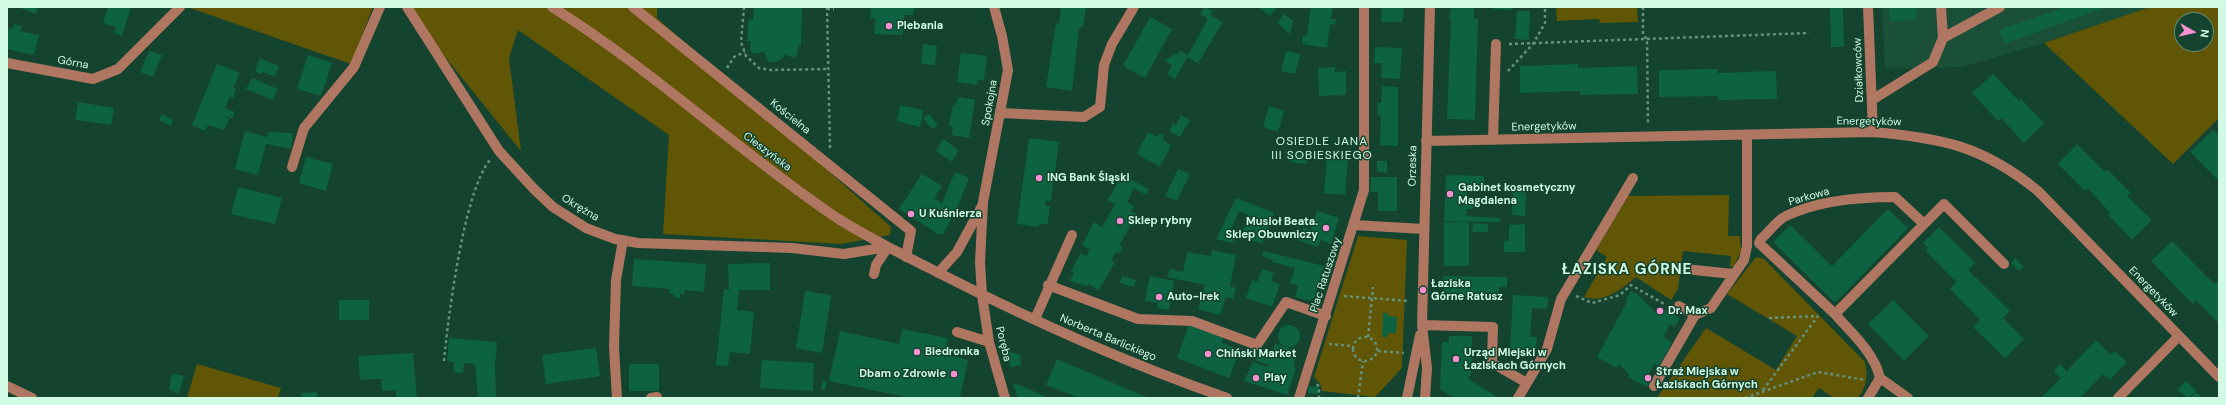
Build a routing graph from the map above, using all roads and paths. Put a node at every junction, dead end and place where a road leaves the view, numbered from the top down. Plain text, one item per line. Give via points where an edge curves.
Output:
1 (180, 7) edge
2 (380, 7) edge
3 (407, 7) edge
4 (552, 7) edge
5 (633, 7) edge
6 (744, 7) edge
7 (994, 7) edge
8 (1134, 7) edge
9 (1364, 7) edge
10 (1430, 7) edge
11 (1545, 7) edge
12 (1643, 7) edge
13 (1868, 7) edge
14 (1941, 7) edge
15 (2000, 7) edge
16 (827, 8) edge
17 (834, 9) dead end
18 (1809, 33) dead end
19 (1943, 38) junction
20 (1647, 39) junction
21 (1496, 44) joint
22 (1534, 44) junction
23 (744, 52) junction
24 (7, 62) edge
25 (727, 68) dead end
26 (828, 69) junction
27 (1495, 84) junction
28 (1872, 100) junction
29 (1001, 114) junction
30 (1873, 132) junction
31 (1648, 136) junction
32 (1747, 136) junction
33 (1493, 140) junction
34 (1426, 141) junction
35 (499, 151) junction
36 (830, 152) dead end
37 (292, 167) dead end
38 (1632, 178) dead end
39 (984, 202) junction
40 (1923, 223) junction
41 (1354, 225) junction
42 (1424, 229) junction
43 (1072, 235) dead end
44 (623, 240) junction
45 (888, 247) junction
46 (906, 257) junction
47 (2004, 264) dead end
48 (1685, 269) dead end
49 (938, 273) junction
50 (874, 274) dead end
51 (1733, 274) junction
52 (1048, 285) junction
53 (1373, 287) dead end
54 (1566, 290) junction
55 (982, 295) junction
56 (1338, 296) dead end
57 (1372, 298) junction
58 (1408, 301) dead end
59 (1679, 306) joint
60 (1834, 314) junction
61 (1695, 315) junction
62 (1326, 316) junction
63 (1818, 316) junction
64 (1769, 318) dead end
65 (1035, 319) junction
66 (1422, 325) junction
67 (957, 332) dead end
68 (2179, 336) junction
69 (1368, 337) junction
70 (989, 342) junction
71 (1322, 343) dead end
72 (1353, 346) junction
73 (1378, 351) junction
74 (1406, 354) dead end
75 (444, 361) dead end
76 (1363, 361) junction
77 (2219, 377) edge
78 (1879, 380) junction
79 (1527, 383) junction
80 (7, 386) edge
81 (1654, 386) dead end
82 (1763, 390) junction
83 (32, 398) edge
84 (618, 398) edge
85 (1005, 398) edge
86 (1227, 398) edge
87 (1299, 398) edge
88 (1358, 398) edge
89 (1407, 398) edge
90 (1425, 398) edge
91 (1518, 398) edge
92 (1745, 398) edge
93 (1868, 398) edge
94 (1908, 398) edge
95 (2118, 398) edge

1 - 24 street, Górna via 118,69 94,79
2 - 37 street via 354,67 304,128
3 - 35 street, Okrężna
4 - 45 street, Cieszyńska via 628,59 750,155 835,217
5 - 46 street, Kościelna via 911,231
6 - 23 path via 741,42
7 - 29 street, Spokojna via 1008,70
8 - 29 street via 1112,44 1104,65 1100,106 1084,117
9 - 41 street, Plac Ratuszowy via 1366,170 1364,190
10 - 34 street, Orzeska
11 - 22 path via 1545,22
12 - 20 path via 1643,35
13 - 28 street, Działkowców
14 - 19 street
15 - 19 street
16 - 17 path
16 - 26 path
18 - 20 path
19 - 28 street via 1933,62
20 - 22 path
20 - 31 path
21 - 22 path
21 - 27 street
22 - 27 path
23 - 25 path via 734,57
23 - 26 path via 759,68
26 - 36 path
27 - 33 street
28 - 30 street, Działkowców
29 - 39 street, Spokojna
30 - 32 street, Energetyków
30 - 68 street, Energetyków via 1922,136 1967,148 2018,175 2060,213
31 - 32 street, Energetyków
31 - 33 street, Energetyków
32 - 51 street via 1748,246 1744,260
33 - 34 street, Energetyków
34 - 42 street, Orzeska
35 - 44 street, Okrężna via 553,207 586,228
35 - 75 path via 483,168 469,212 448,316
38 - 54 street
39 - 49 street, Spokojna via 958,252
39 - 55 street, Spokojna via 980,262
40 - 47 street via 1944,204
40 - 60 street
40 - 60 street, Parkowa via 1895,197 1863,197 1814,206 1785,216 1761,239 1759,243
41 - 42 street
41 - 62 street, Plac Ratuszowy
42 - 66 street, Orzeska
43 - 52 street
44 - 45 street, Okrężna via 792,248 844,254
44 - 84 street via 616,280 614,347
45 - 46 street, Cieszyńska
45 - 50 street via 876,265
46 - 49 street, Cieszyńska
48 - 51 street
49 - 55 street, Cieszyńska
51 - 61 street via 1711,308
52 - 62 street via 1138,319 1192,321 1257,344 1286,302
52 - 65 street
53 - 57 path
54 - 59 path via 1592,304 1620,295 1631,285 1668,306
54 - 79 street via 1561,299 1547,349
55 - 65 street, Norberta Barlickiego
55 - 70 street, Poręba
56 - 57 path
57 - 58 path
57 - 69 path
59 - 61 street
60 - 63 path
60 - 78 street, Parkowa via 1871,355 1877,367
61 - 81 street
62 - 87 street, Plac Ratuszowy
63 - 64 path
63 - 82 path
65 - 86 street, Norberta Barlickiego via 1181,382
66 - 79 street via 1493,327 1492,363
66 - 89 street, Orzeska
66 - 90 street, Orzeska via 1427,368
67 - 70 street
68 - 77 street, Energetyków
68 - 95 street
69 - 72 path via 1358,339
69 - 73 path via 1376,343
70 - 85 street, Poręba
71 - 72 path
72 - 76 path via 1354,354
73 - 74 path
73 - 76 path via 1371,360
76 - 88 path
78 - 82 path via 1818,372
78 - 93 street
78 - 94 street
79 - 91 street
80 - 83 street
82 - 92 path

